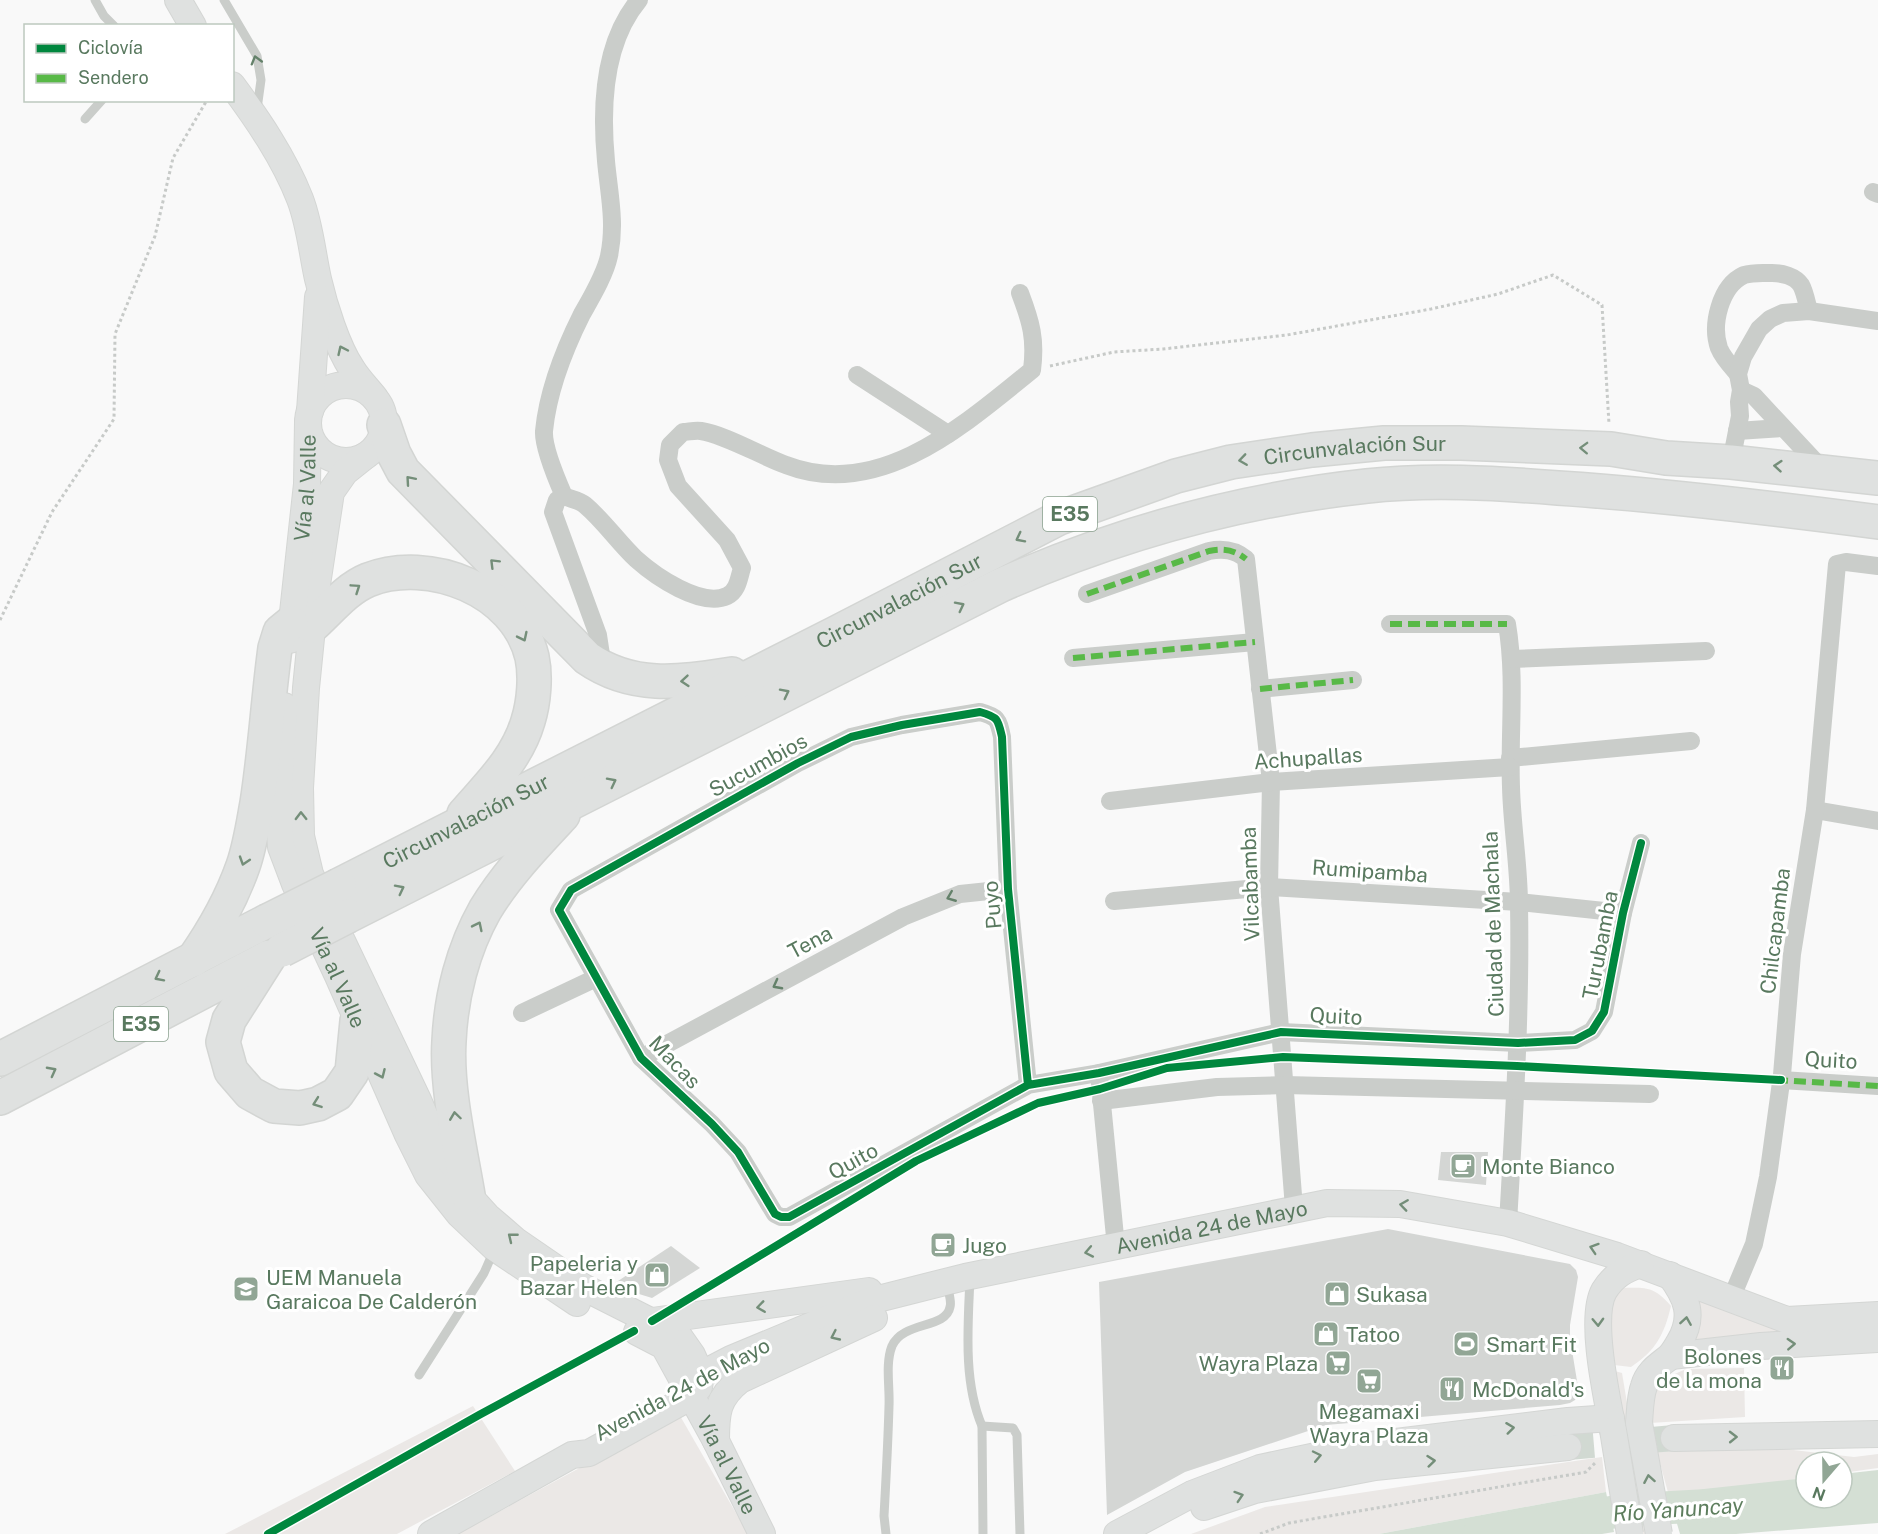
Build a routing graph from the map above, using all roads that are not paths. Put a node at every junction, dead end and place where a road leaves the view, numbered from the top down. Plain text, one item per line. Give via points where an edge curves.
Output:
1 (95, 0) edge
2 (178, 0) edge
3 (224, 0) edge
4 (639, 0) edge
5 (112, 24) edge
6 (192, 24) edge
7 (234, 88) edge
8 (100, 102) edge
9 (256, 117) junction
10 (85, 119) dead end
11 (319, 281) junction
12 (1020, 293) dead end
13 (1809, 311) junction
14 (1878, 321) edge
15 (857, 375) dead end
16 (1739, 382) junction
17 (380, 411) junction
18 (309, 417) junction
19 (1782, 428) junction
20 (948, 434) junction
21 (1734, 446) junction
22 (365, 456) junction
23 (1823, 471) junction
24 (1878, 478) edge
25 (564, 496) junction
26 (1878, 522) edge
27 (1878, 566) edge
28 (1087, 594) dead end
29 (1390, 624) dead end
30 (302, 625) junction
31 (1255, 642) junction
32 (1706, 651) dead end
33 (1073, 658) dead end
34 (1511, 659) junction
35 (764, 669) junction
36 (604, 670) junction
37 (1353, 680) dead end
38 (1260, 689) junction
39 (999, 721) joint
40 (1691, 741) dead end
41 (1510, 763) junction
42 (1271, 782) junction
43 (576, 800) junction
44 (1110, 801) dead end
45 (1815, 810) junction
46 (1878, 821) edge
47 (450, 830) junction
48 (1641, 843) dead end
49 (1269, 887) junction
50 (1008, 889) junction
51 (1114, 901) dead end
52 (1519, 903) junction
53 (559, 910) joint
54 (1623, 912) junction
55 (275, 953) junction
56 (193, 960) junction
57 (596, 978) junction
58 (522, 1013) dead end
59 (357, 1021) junction
60 (1281, 1032) junction
61 (1575, 1040) joint
62 (1518, 1043) junction
63 (641, 1058) junction
64 (0, 1059) edge
65 (1099, 1073) junction
66 (1781, 1080) junction
67 (1028, 1085) junction
68 (1285, 1085) junction
69 (1878, 1086) edge
70 (1516, 1092) junction
71 (1650, 1094) dead end
72 (0, 1098) edge
73 (1101, 1101) junction
74 (468, 1195) junction
75 (1294, 1208) junction
76 (789, 1217) joint
77 (1508, 1223) junction
78 (1116, 1247) junction
79 (495, 1248) junction
80 (1641, 1264) junction
81 (1670, 1275) junction
82 (960, 1279) junction
83 (1731, 1299) junction
84 (1878, 1315) edge
85 (652, 1321) junction
86 (1878, 1340) edge
87 (1671, 1356) junction
88 (419, 1375) dead end
89 (692, 1385) junction
90 (1612, 1424) junction
91 (982, 1426) junction
92 (1878, 1434) edge
93 (1674, 1437) tunnel mouth
94 (716, 1441) junction
95 (1568, 1447) tunnel mouth
96 (431, 1534) edge
97 (762, 1534) edge
98 (886, 1534) edge
99 (983, 1534) edge
100 (1020, 1534) edge
101 (1117, 1534) edge
102 (1124, 1534) edge
103 (1630, 1534) edge
104 (1659, 1534) edge

1 - 5 lane
2 - 6 main road
9 -> 3 lane via 261,80 257,56
4 - 25 street via 610,58 605,112 613,214 609,258 569,340 549,403 544,434
7 - 9 main road
8 - 10 lane
9 - 11 main road via 300,198
17 -> 11 main road via 339,343
11 - 18 main road, Vía al Valle
12 - 20 street via 1035,348 1032,370
13 - 14 street
13 - 16 street via 1783,313 1759,329 1743,357
13 - 16 street via 1801,284 1789,276 1758,273 1732,284 1717,314 1717,333 1718,346
15 - 20 street
16 - 19 street
16 - 21 street via 1740,416
17 - 18 main road via 358,387 339,386 321,394
17 - 22 main road via 379,443
36 -> 17 highway via 573,645 417,488 394,454
18 - 22 main road via 310,434 322,452 344,461
18 - 30 main road, Vía al Valle
19 - 21 street
19 - 23 street
20 - 25 street via 926,449 873,470 844,475 815,474 700,431 683,432 670,445 668,460 678,486 727,540 742,568 736,587 728,595 714,598 693,595 653,573 583,503
23 -> 21 highway, Circunvalación Sur / E35
21 -> 35 highway, Circunvalación Sur / E35 via 1666,458 1611,449 1384,443 1231,462 1176,476 1059,518
22 - 30 main road, Vía al Valle via 345,472 331,492
23 - 24 highway, Circunvalación Sur / E35
25 - 36 street via 557,500 553,512 598,635
43 -> 26 highway, Circunvalación Sur / E35 via 1048,564 1167,523 1239,506 1368,486 1492,483 1723,501
27 - 45 street, Chilcapamba via 1837,564
28 - 31 street, Vilcabamba via 1209,551 1238,552 1246,559
29 - 34 street, Ciudad de Machala via 1507,624
30 -> 47 highway via 367,580 405,572 434,574 468,585 501,606 516,623 532,657 529,720 508,764
30 -> 56 highway via 280,632 253,829 230,898 214,931
30 - 59 main road, Vía al Valle via 280,764 281,847
74 -> 30 main road, Vía al Valle via 445,1163 310,874 301,836
31 - 33 street
31 - 38 street, Vilcabamba
32 - 34 street
34 - 41 street, Ciudad de Machala
35 -> 36 highway via 655,682
35 - 47 highway, Circunvalación Sur / E35
37 - 38 street
38 - 42 street, Vilcabamba
39 - 50 street, Puyo
39 - 53 street, Sucumbios via 980,712 851,736 571,890
40 - 41 street, Achupallas
41 - 42 street, Achupallas
41 - 52 street, Ciudad de Machala
42 - 44 street, Achupallas
42 - 49 street, Vilcabamba
55 -> 43 highway, Circunvalación Sur / E35, bridge
74 -> 43 highway via 448,1042 467,948 485,910 507,878
45 - 46 street
45 - 66 street, Chilcapamba via 1792,954
47 - 56 highway, Circunvalación Sur / E35, bridge
48 - 54 street, Turubamba
49 - 51 street, Rumipamba
49 - 52 street, Rumipamba
49 - 60 street, Vilcabamba
50 -> 63 street, Tena via 960,894 903,917
50 - 67 street, Puyo
52 - 54 street, Rumipamba
52 - 62 street, Ciudad de Machala
53 - 57 street, Macas
54 - 61 street, Turubamba via 1604,1012 1592,1031
59 -> 55 highway via 352,1072 337,1094 300,1108 274,1106 250,1093 231,1071 223,1042 229,1020
72 -> 55 highway, Circunvalación Sur / E35
56 -> 64 highway, Circunvalación Sur / E35
57 - 58 street
57 - 63 street, Macas
59 -> 79 main road, Vía al Valle via 429,1175 459,1214
60 - 62 street, Quito
60 - 65 street, Quito
60 - 68 street, Vilcabamba
61 - 62 street, Quito
62 - 70 street, Ciudad de Machala
63 - 76 street, Macas via 738,1152 775,1214
65 - 67 street, Quito
65 - 73 street
66 - 69 street, Quito
66 - 83 street, Chilcapamba via 1754,1244
67 - 76 street, Quito
68 - 70 street
68 - 73 street via 1217,1087
68 - 75 street, Vilcabamba
70 - 71 street
70 - 77 street, Ciudad de Machala
73 - 78 street
85 -> 74 main road, Vía al Valle via 584,1287 526,1248
77 -> 75 main road, Avenida 24 de Mayo via 1400,1204 1327,1203
75 - 78 main road, Avenida 24 de Mayo
80 -> 77 main road, Avenida 24 de Mayo
78 -> 82 main road, Avenida 24 de Mayo
79 - 88 lane via 484,1273
79 - 89 main road, Vía al Valle via 574,1301 664,1346
80 - 81 main road, Avenida 24 de Mayo
80 -> 90 main road via 1612,1279 1603,1292 1598,1311
81 - 83 main road, Avenida 24 de Mayo
87 -> 81 main road via 1688,1318 1683,1292
82 -> 85 main road
82 - 89 main road, Avenida 24 de Mayo via 870,1301 731,1359
82 - 91 lane via 970,1386
82 -> 94 main road via 740,1380 728,1389 719,1404
82 - 98 lane via 948,1315 906,1330 892,1346
83 - 84 main road, Avenida 24 de Mayo via 1787,1320
85 - 89 main road, Vía al Valle via 678,1335 692,1355
87 -> 86 main road via 1761,1346
104 -> 87 main road, bridge via 1639,1423 1644,1385 1653,1369
89 - 94 main road, Vía al Valle
89 - 96 main road, Avenida 24 de Mayo via 581,1442 572,1455
101 -> 90 main road via 1192,1494 1260,1468 1363,1446 1568,1421
90 - 103 main road, bridge
91 - 99 lane
91 - 100 lane via 1013,1428 1017,1435
93 -> 92 main road
94 - 97 main road, Vía al Valle
102 -> 95 main road via 1255,1490 1375,1467

